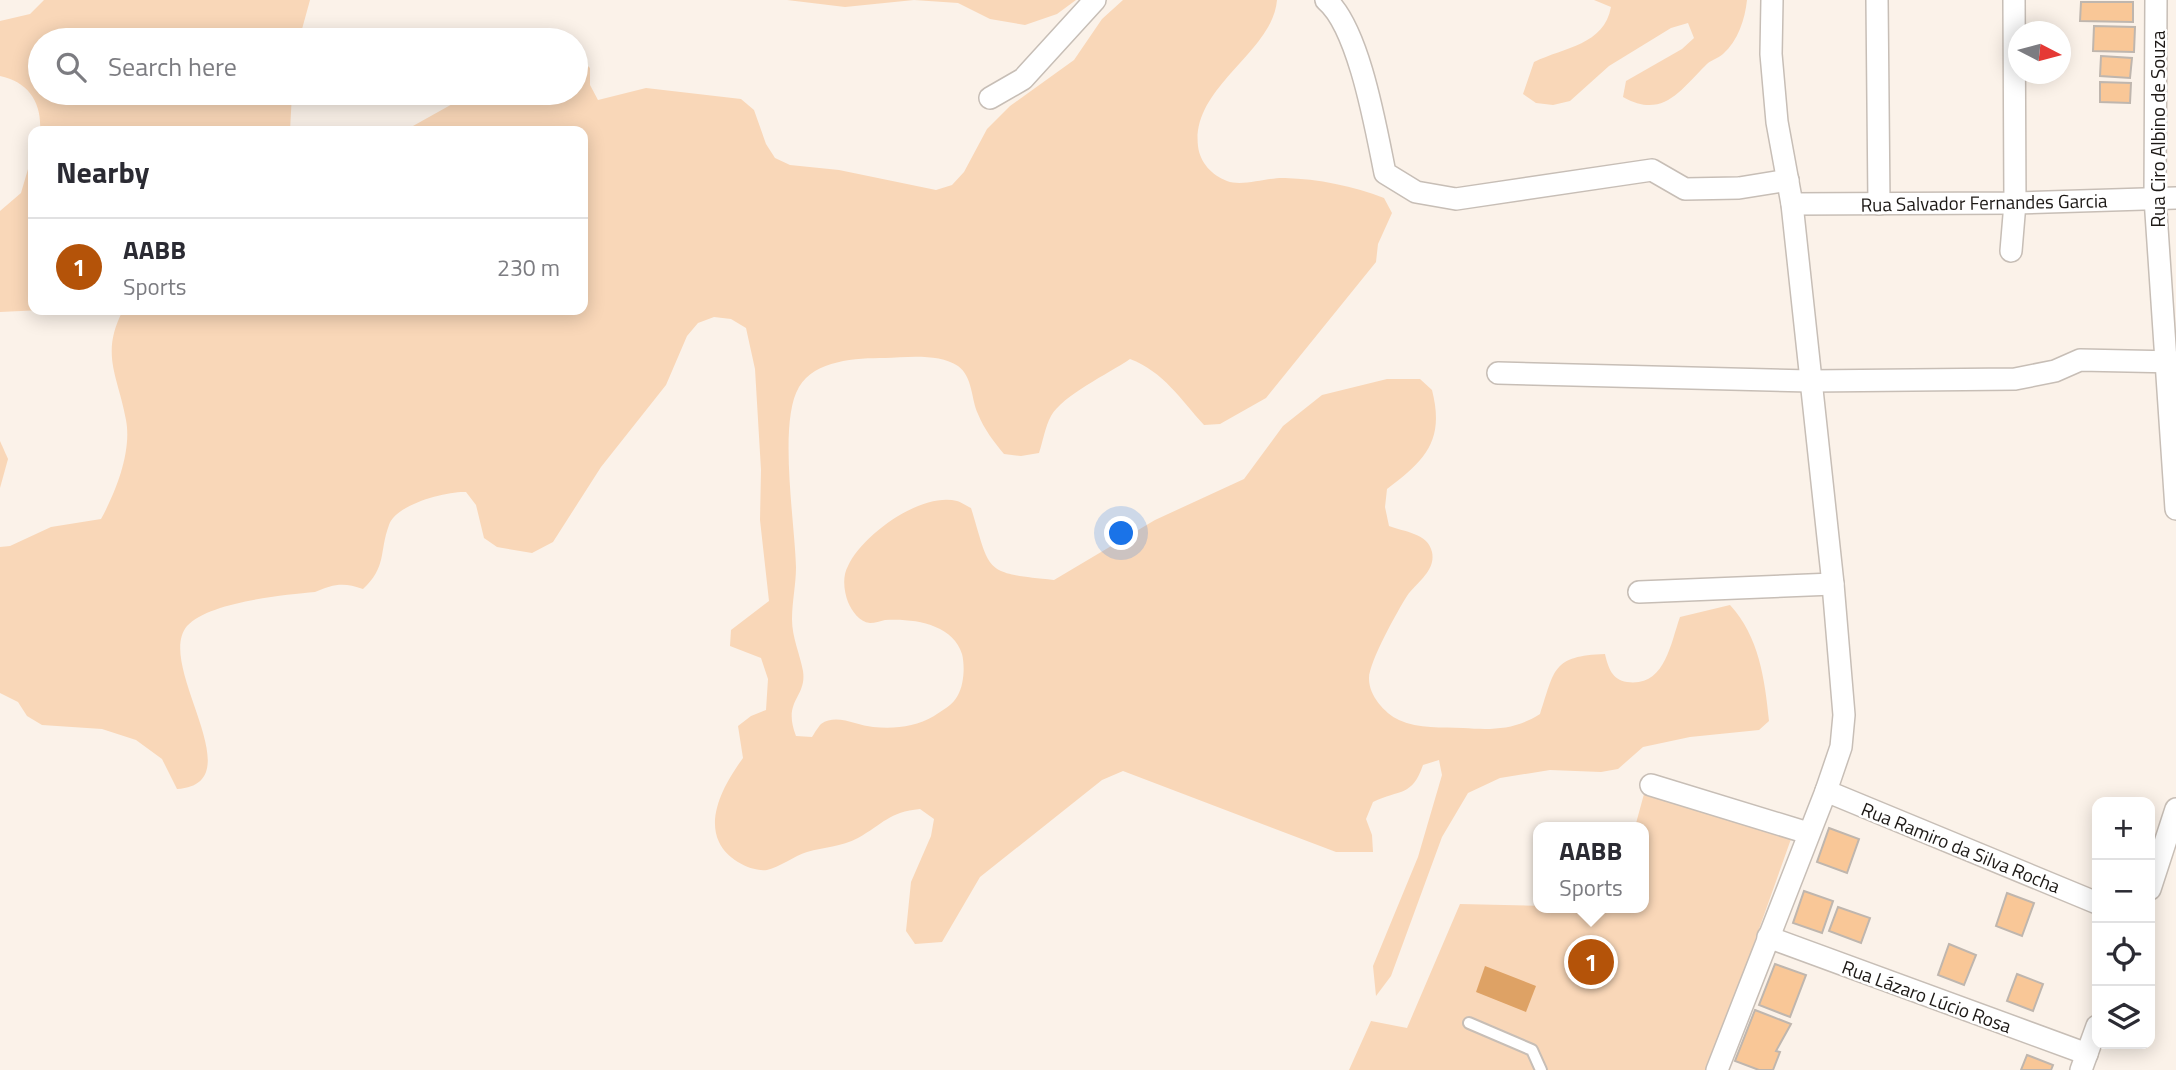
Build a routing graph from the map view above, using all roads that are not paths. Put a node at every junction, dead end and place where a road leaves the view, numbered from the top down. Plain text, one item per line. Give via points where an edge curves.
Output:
1 (1095, 0) edge
2 (1326, 0) edge
3 (1772, 0) edge
4 (1877, 0) edge
5 (2014, 0) edge
6 (2155, 0) edge
7 (2166, 46) edge
8 (990, 99) dead end
9 (1788, 180) junction
10 (2166, 198) edge
11 (1792, 204) junction
12 (1879, 204) junction
13 (2015, 204) junction
14 (2011, 251) dead end
15 (2171, 361) edge
16 (1498, 373) dead end
17 (1810, 381) junction
18 (2176, 509) edge
19 (1833, 584) junction
20 (1639, 592) dead end
21 (1651, 785) dead end
22 (1826, 791) junction
23 (2176, 809) edge
24 (1808, 833) junction
25 (2167, 867) edge
26 (2155, 883) edge
27 (2092, 901) edge
28 (1768, 937) junction
29 (1469, 1023) dead end
30 (2092, 1040) edge
31 (2084, 1062) edge
32 (1541, 1070) edge
33 (1717, 1070) edge

1 - 8 street via 1023,79
2 - 9 street via 1337,9 1368,86 1385,173 1416,192 1456,199 1652,170 1685,189 1739,188
3 - 9 street via 1770,54
4 - 12 street
5 - 13 street
6 - 7 street, Rua Ciro Albino de Souza
7 - 10 street, Rua Ciro Albino de Souza
9 - 11 street
10 - 13 street, Rua Salvador Fernandes Garcia
10 - 15 street, Rua Ciro Albino de Souza
11 - 12 street, Rua Salvador Fernandes Garcia
11 - 17 street
12 - 13 street, Rua Salvador Fernandes Garcia
13 - 14 street
15 - 17 street via 2080,360 2055,372 2015,379
15 - 18 street, Rua Ciro Albino de Souza
16 - 17 street
17 - 19 street
19 - 20 street
19 - 22 street via 1844,715 1841,747
21 - 24 street
22 - 24 street
22 - 27 street, Rua Ramiro da Silva Rocha
23 - 25 street
24 - 28 street
25 - 26 street
28 - 31 street, Rua Lázaro Lúcio Rosa
28 - 33 street
29 - 32 lane via 1532,1051
30 - 31 street

